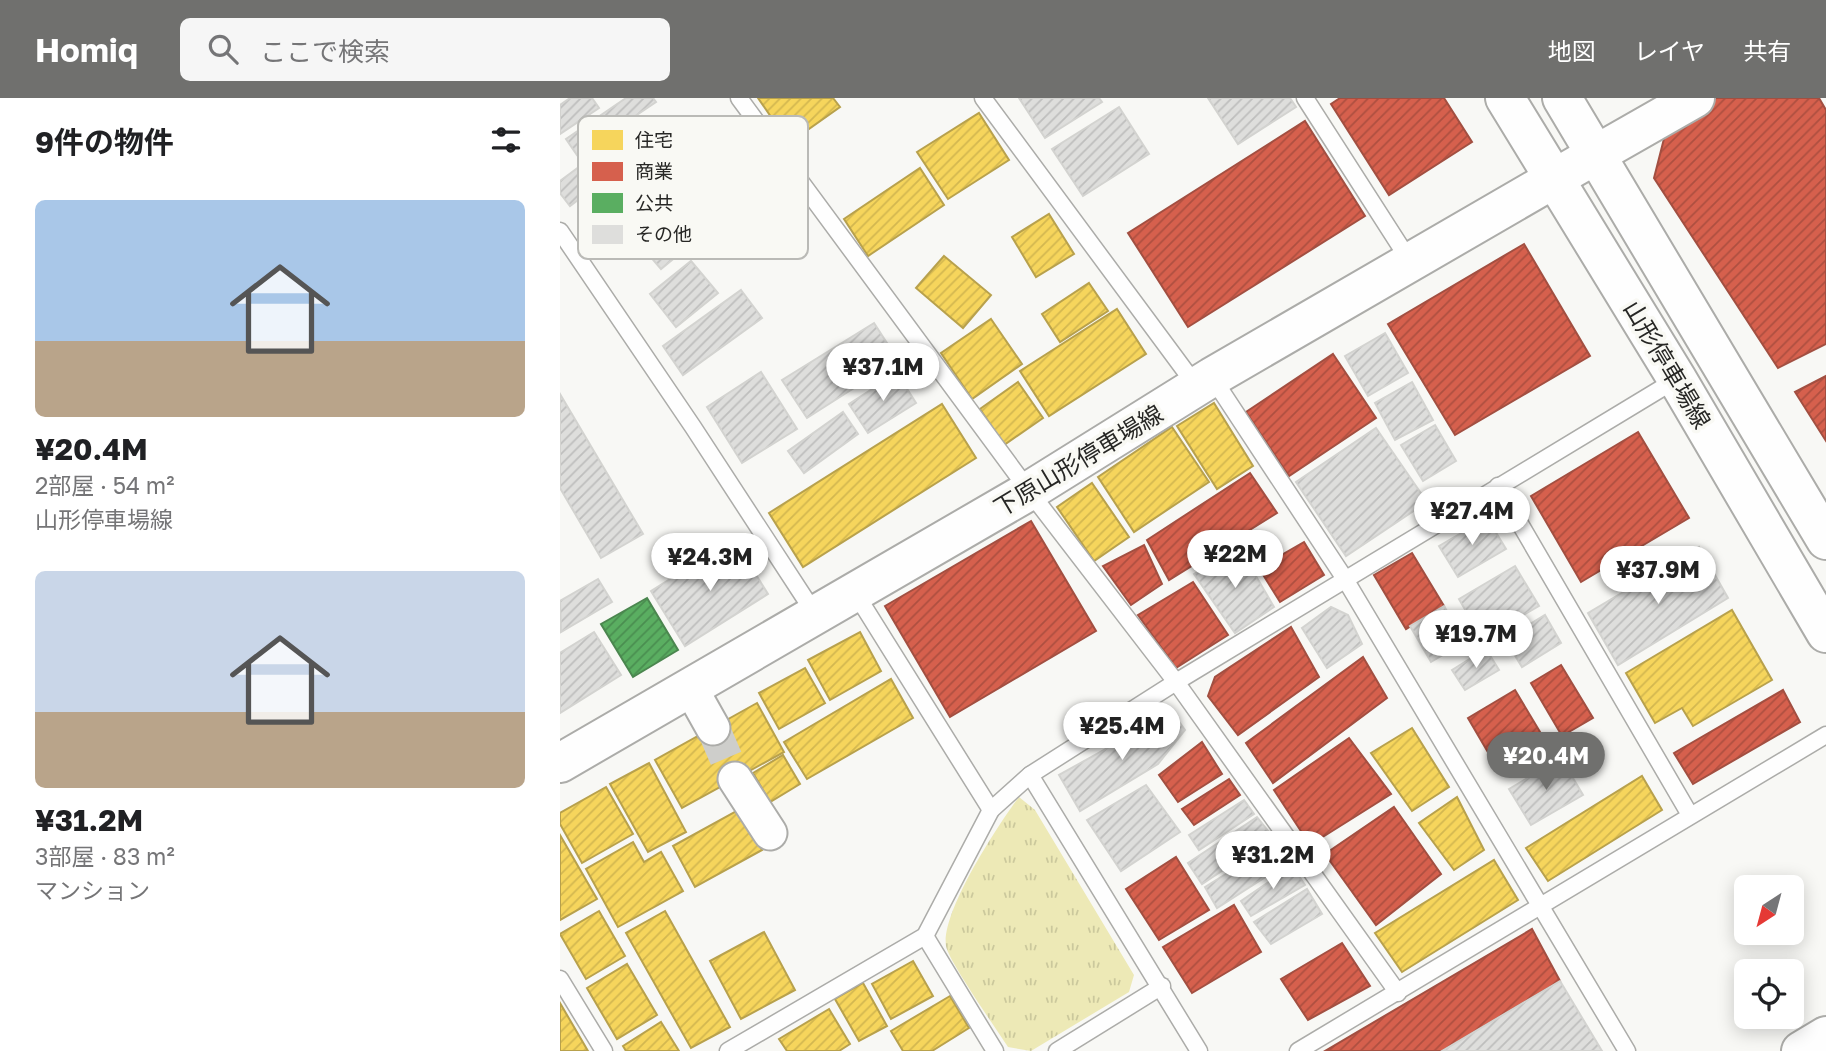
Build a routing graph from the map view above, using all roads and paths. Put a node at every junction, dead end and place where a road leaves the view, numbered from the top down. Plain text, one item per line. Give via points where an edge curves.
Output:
1 (739, 98) edge
2 (983, 98) edge
3 (1305, 98) edge
4 (1505, 98) edge
5 (1562, 98) edge
6 (1695, 98) edge
7 (752, 116) edge
8 (1595, 155) junction
9 (1556, 178) junction
10 (808, 192) edge
11 (560, 231) edge
12 (578, 258) edge
13 (579, 259) edge
14 (1411, 263) junction
15 (1678, 379) junction
16 (1204, 382) junction
17 (1497, 486) junction
18 (1029, 491) junction
19 (1826, 540) edge
20 (1345, 579) junction
21 (854, 591) junction
22 (815, 614) junction
23 (1826, 633) edge
24 (1176, 682) junction
25 (690, 687) junction
26 (713, 728) tunnel mouth
27 (1826, 735) edge
28 (560, 763) edge
29 (1030, 775) junction
30 (735, 779) tunnel mouth
31 (990, 810) junction
32 (1690, 815) junction
33 (770, 833) dead end
34 (1542, 905) junction
35 (925, 936) junction
36 (560, 979) edge
37 (1162, 986) junction
38 (1398, 993) junction
39 (1826, 1036) edge
40 (604, 1051) edge
41 (728, 1051) edge
42 (995, 1051) edge
43 (1057, 1051) edge
44 (1199, 1051) edge
45 (1298, 1051) edge
46 (1628, 1051) edge
47 (1801, 1051) edge

1 - 7 lane
2 - 16 lane
3 - 14 lane
4 - 9 main road, 山形停車場線
5 - 8 main road, 山形停車場線
6 - 8 main road, 下原山形停車場線
8 - 9 main road, 下原山形停車場線
8 - 19 main road, 山形停車場線
9 - 14 main road, 下原山形停車場線
9 - 15 main road, 山形停車場線
10 - 18 lane
11 - 12 lane
13 - 22 lane
14 - 16 main road, 下原山形停車場線
15 - 17 lane
15 - 23 main road, 山形停車場線
16 - 18 main road, 下原山形停車場線
16 - 20 lane
17 - 20 lane
17 - 32 lane
18 - 21 main road, 下原山形停車場線
18 - 24 lane
20 - 24 lane
20 - 34 lane
21 - 22 main road, 下原山形停車場線
21 - 31 lane
22 - 25 main road, 下原山形停車場線
24 - 29 lane
24 - 38 lane
25 - 26 street
25 - 28 main road, 下原山形停車場線
27 - 32 lane
29 - 31 lane
29 - 37 lane
30 - 33 street
31 - 35 lane
32 - 34 lane
34 - 38 lane
34 - 46 lane
35 - 41 lane
35 - 42 lane
36 - 40 lane
37 - 43 lane
37 - 44 lane
38 - 45 lane
39 - 47 main road

